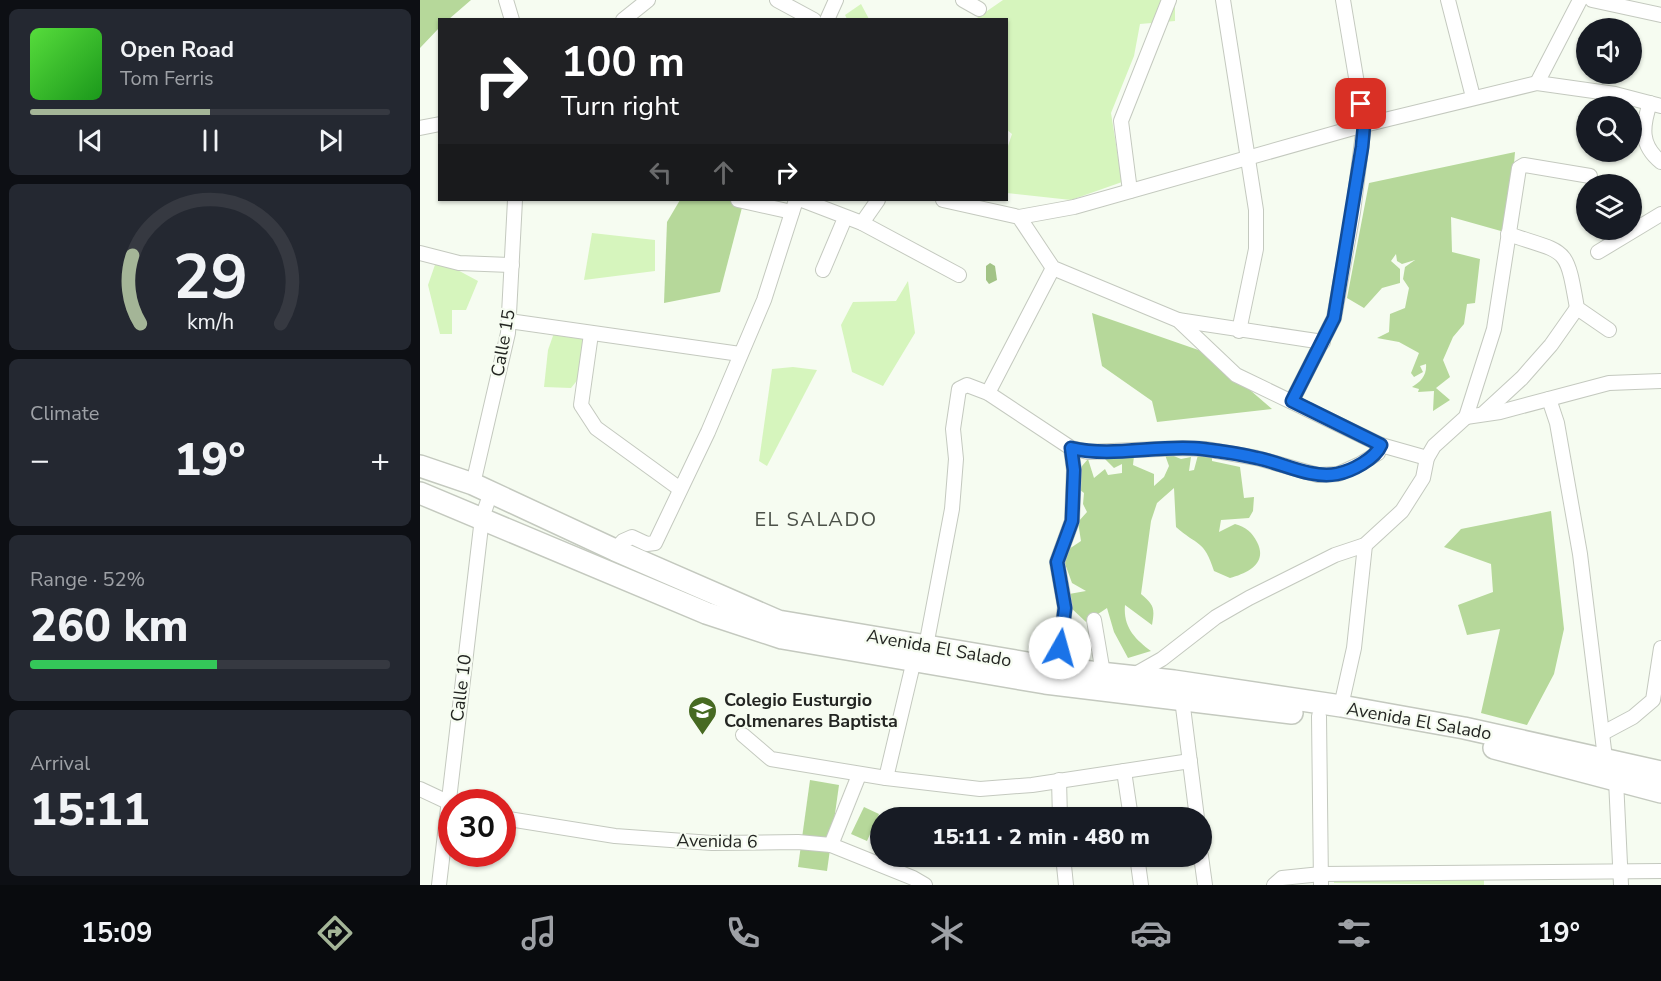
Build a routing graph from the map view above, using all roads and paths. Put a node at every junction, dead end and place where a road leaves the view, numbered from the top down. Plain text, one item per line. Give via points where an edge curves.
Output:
1 (506, 0) edge
2 (648, 0) edge
3 (777, 0) edge
4 (836, 0) edge
5 (963, 0) edge
6 (1169, 0) edge
7 (1223, 0) edge
8 (1343, 0) edge
9 (1448, 0) edge
10 (1580, 0) edge
11 (1592, 0) edge
12 (979, 9) dead end
13 (1661, 15) edge
14 (511, 18) edge
15 (626, 18) edge
16 (810, 18) edge
17 (828, 18) edge
18 (1537, 83) junction
19 (1473, 97) junction
20 (1656, 105) edge
21 (438, 124) edge
22 (1364, 125) junction
23 (420, 128) edge
24 (1247, 158) junction
25 (1661, 162) edge
26 (1578, 174) edge
27 (1130, 191) junction
28 (515, 201) edge
29 (747, 201) edge
30 (804, 201) edge
31 (877, 201) edge
32 (947, 201) edge
33 (794, 206) edge
34 (1661, 214) edge
35 (1019, 217) junction
36 (845, 218) junction
37 (862, 223) junction
38 (1508, 234) junction
39 (1599, 252) dead end
40 (420, 253) edge
41 (512, 265) junction
42 (1053, 268) junction
43 (823, 270) dead end
44 (959, 275) dead end
45 (1577, 308) junction
46 (1178, 320) junction
47 (509, 321) junction
48 (1609, 330) dead end
49 (1239, 331) junction
50 (591, 334) junction
51 (1323, 342) junction
52 (740, 354) junction
53 (1661, 381) edge
54 (988, 393) junction
55 (1549, 399) junction
56 (1292, 401) junction
57 (1484, 413) junction
58 (1466, 417) junction
59 (1381, 445) junction
60 (1071, 448) junction
61 (1427, 458) junction
62 (420, 466) edge
63 (482, 488) junction
64 (680, 489) junction
65 (420, 493) edge
66 (482, 518) junction
67 (1365, 545) junction
68 (615, 550) junction
69 (1094, 620) dead end
70 (1060, 648) dead end
71 (1661, 648) edge
72 (920, 653) junction
73 (1103, 673) junction
74 (1132, 676) junction
75 (1182, 699) junction
76 (1341, 706) junction
77 (1319, 716) junction
78 (1603, 733) junction
79 (743, 735) dead end
80 (1605, 758) junction
81 (1190, 761) junction
82 (1124, 771) junction
83 (1661, 772) edge
84 (859, 775) junction
85 (886, 778) junction
86 (1059, 780) junction
87 (1616, 780) junction
88 (420, 789) edge
89 (452, 789) edge
90 (1661, 792) edge
91 (438, 797) edge
92 (1060, 807) edge
93 (1129, 807) edge
94 (1196, 807) edge
95 (516, 821) edge
96 (831, 845) junction
97 (441, 867) edge
98 (1065, 867) edge
99 (1139, 867) edge
100 (1203, 867) edge
101 (1661, 872) edge
102 (1321, 879) edge
103 (1490, 879) edge
104 (1621, 879) edge
105 (439, 885) edge
106 (925, 885) edge
107 (1066, 885) edge
108 (1141, 885) edge
109 (1205, 885) edge
110 (1274, 885) edge

1 - 14 street
2 - 15 street
3 - 16 street
4 - 17 street
5 - 12 street
6 - 27 street via 1121,121
7 - 24 street
8 - 22 street
9 - 19 street
10 - 18 street
11 - 13 street
18 - 19 street
18 - 20 street via 1615,94
19 - 22 street
20 - 25 street via 1643,124 1643,140
21 - 23 street
22 - 24 street
22 - 51 street via 1334,318
24 - 27 street
24 - 49 street via 1256,210 1256,249
26 - 38 street via 1524,165 1519,168
27 - 35 street
28 - 41 street, Calle 15
29 - 33 street
30 - 36 street
31 - 37 street
32 - 35 street
33 - 52 street via 764,300
34 - 39 street
35 - 42 street
36 - 37 street
36 - 43 street
37 - 44 street
38 - 45 street via 1558,250 1565,256
38 - 58 street via 1494,329
40 - 41 street via 459,262
41 - 47 street, Calle 15
42 - 46 street
42 - 54 street
45 - 48 street
45 - 57 street via 1522,378
46 - 49 street
46 - 56 street via 1236,375
47 - 50 street
47 - 63 street, Calle 15
49 - 51 street
50 - 52 street
50 - 64 street via 581,405 586,415 596,428
51 - 56 street
52 - 64 street
53 - 55 street via 1609,383
54 - 60 street
54 - 72 street via 968,384 959,389 953,429 957,459 951,508
55 - 57 street
55 - 78 street via 1557,423 1580,554
56 - 59 street
57 - 58 street
58 - 61 street via 1434,446
59 - 60 street via 1378,453 1360,464 1338,474 1318,475 1205,449 1088,452
59 - 61 street
60 - 70 street via 1072,521 1057,562 1065,608
61 - 67 street via 1423,478 1402,511
62 - 63 main road, Avenida El Salado
63 - 66 street, Calle 10
63 - 68 main road, Avenida El Salado
64 - 68 street via 655,543 632,537
65 - 66 main road, Avenida El Salado
66 - 72 main road, Avenida El Salado via 706,613 782,638
66 - 89 street, Calle 10
67 - 74 street via 1327,558 1216,616 1162,659
67 - 76 street via 1354,648
68 - 72 main road, Avenida El Salado via 778,621
69 - 73 street
71 - 78 street via 1653,700 1634,717
72 - 73 main road, Avenida El Salado
72 - 75 main road, Avenida El Salado via 1045,682
72 - 85 street
73 - 74 main road, Avenida El Salado
74 - 76 main road, Avenida El Salado
75 - 77 main road, Avenida El Salado
75 - 81 street
76 - 80 main road, Avenida El Salado
77 - 87 main road, Avenida El Salado via 1472,742
77 - 102 street
78 - 80 street
79 - 84 street via 771,759
80 - 83 main road, Avenida El Salado
81 - 82 street
81 - 94 street
82 - 86 street
82 - 93 street
84 - 85 street
84 - 96 street
85 - 86 street via 980,789
86 - 92 street
87 - 90 main road, Avenida El Salado
87 - 104 street
88 - 91 street
95 - 96 street, Avenida 6 via 626,837
96 - 106 street, Avenida 6
97 - 105 street, Calle 10
98 - 107 street
99 - 108 street
100 - 109 street
101 - 104 street
102 - 103 street
102 - 110 street via 1282,878
103 - 104 street

